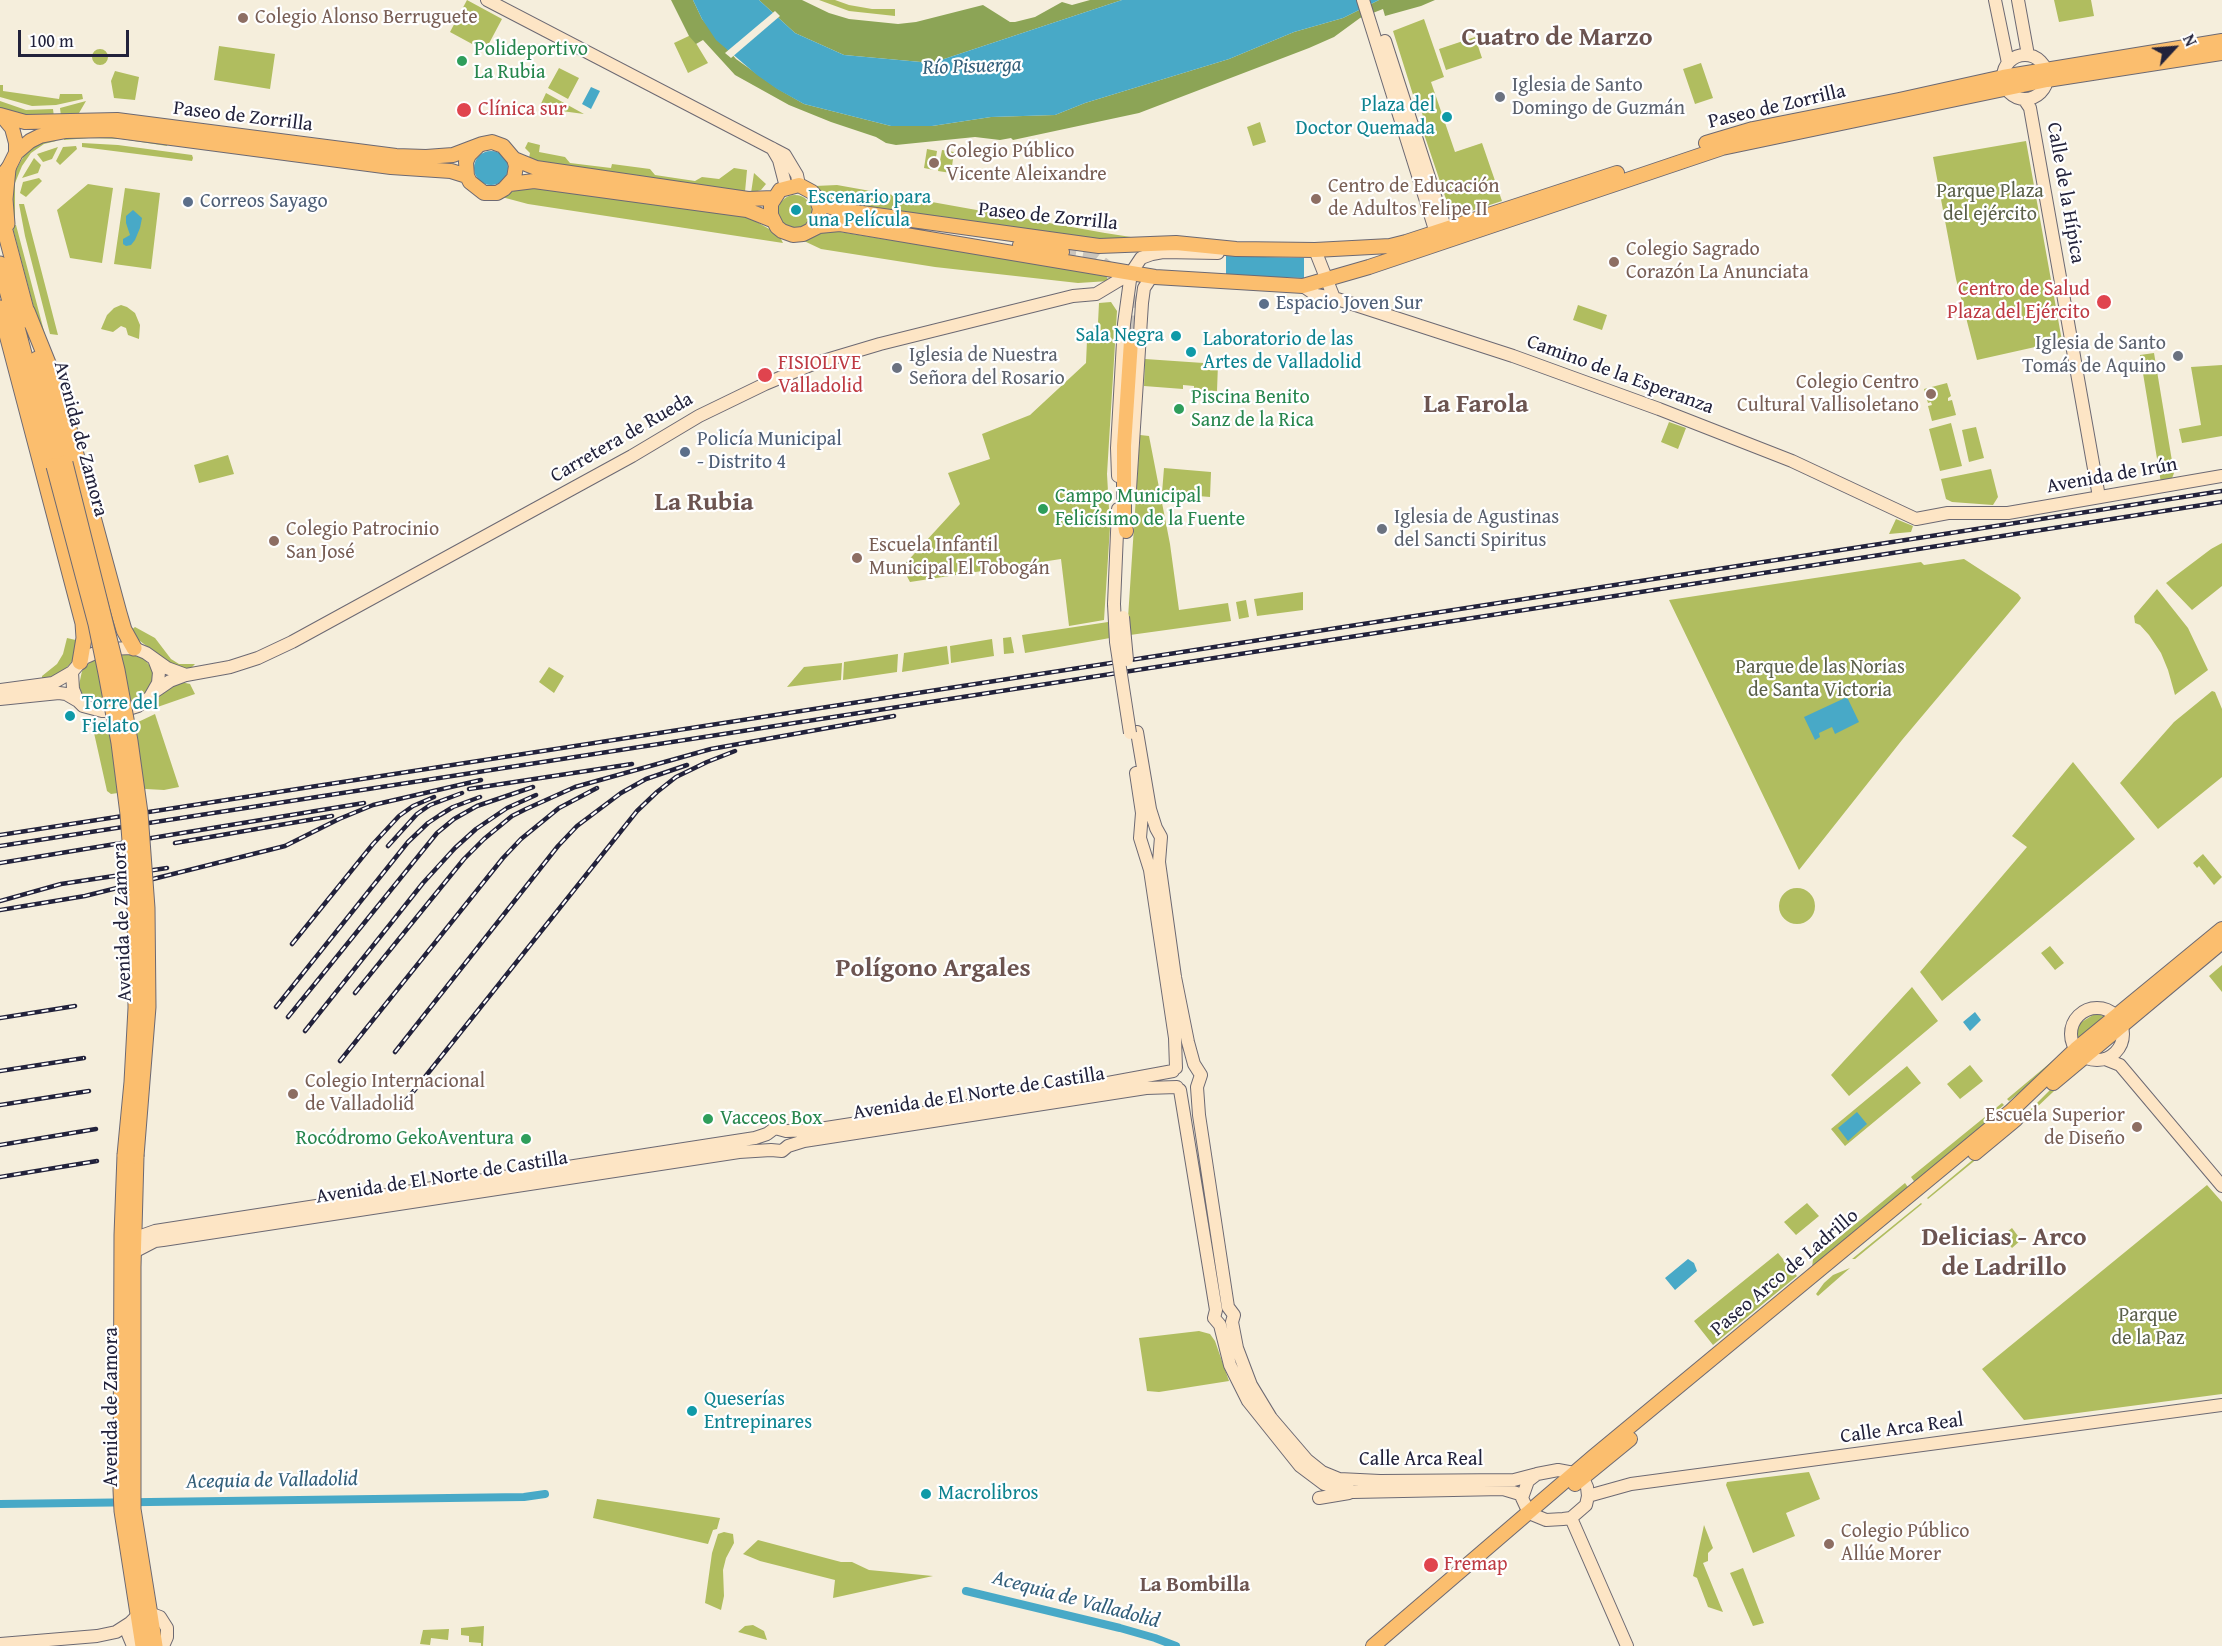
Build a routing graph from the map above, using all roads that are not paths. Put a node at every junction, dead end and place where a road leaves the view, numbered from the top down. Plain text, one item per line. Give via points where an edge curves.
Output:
1 (487, 0) edge
2 (1363, 0) edge
3 (1371, 0) edge
4 (1995, 0) edge
5 (2018, 0) edge
6 (1373, 18) junction
7 (2222, 41) edge
8 (2222, 53) edge
9 (2028, 55) junction
10 (2008, 63) junction
11 (2046, 74) junction
12 (2005, 83) junction
13 (2030, 101) junction
14 (2, 116) edge
15 (477, 147) junction
16 (16, 153) junction
17 (514, 159) junction
18 (4, 173) edge
19 (467, 176) junction
20 (510, 184) junction
21 (792, 186) junction
22 (773, 198) junction
23 (825, 206) junction
24 (0, 212) edge
25 (772, 220) junction
26 (813, 228) junction
27 (1442, 235) junction
28 (1276, 250) junction
29 (1315, 250) junction
30 (1062, 252) tunnel mouth
31 (12, 254) junction
32 (0, 264) edge
33 (1131, 273) junction
34 (1152, 276) junction
35 (1327, 280) junction
36 (1303, 286) junction
37 (1100, 293) junction
38 (1334, 298) junction
39 (1126, 300) junction
40 (0, 308) edge
41 (27, 311) junction
42 (1131, 341) tunnel mouth
43 (60, 464) junction
44 (2222, 476) edge
45 (2099, 497) junction
46 (1916, 519) joint
47 (1126, 531) junction
48 (1118, 604) junction
49 (134, 648) junction
50 (154, 659) junction
51 (76, 667) junction
52 (186, 675) junction
53 (0, 690) edge
54 (154, 692) junction
55 (0, 699) edge
56 (78, 701) junction
57 (1134, 733) junction
58 (1156, 828) junction
59 (1142, 839) junction
60 (1160, 844) junction
61 (2222, 929) edge
62 (2222, 942) edge
63 (2119, 1020) junction
64 (2119, 1048) junction
65 (2080, 1053) junction
66 (2105, 1059) junction
67 (1194, 1064) junction
68 (2120, 1065) junction
69 (1175, 1069) junction
70 (1197, 1087) junction
71 (1179, 1088) junction
72 (786, 1131) junction
73 (767, 1134) junction
74 (788, 1146) junction
75 (771, 1150) junction
76 (131, 1156) junction
77 (2222, 1186) edge
78 (134, 1214) junction
79 (155, 1231) junction
80 (128, 1248) junction
81 (1222, 1309) junction
82 (1226, 1324) junction
83 (2222, 1405) edge
84 (1537, 1474) junction
85 (1578, 1475) junction
86 (1337, 1483) junction
87 (1353, 1492) junction
88 (1523, 1495) junction
89 (1588, 1496) junction
90 (1319, 1498) dead end
91 (1533, 1515) junction
92 (1571, 1518) junction
93 (139, 1617) junction
94 (97, 1636) junction
95 (0, 1644) edge
96 (135, 1644) edge
97 (155, 1646) edge
98 (163, 1646) edge
99 (1372, 1646) edge
100 (1386, 1646) edge
101 (1627, 1646) edge

1 - 21 street via 785,155 797,175
2 - 6 street
3 - 6 street
4 - 10 street
5 - 9 street
6 - 27 street
7 - 11 main road, Paseo de Zorrilla
8 - 11 main road, Paseo de Zorrilla
9 - 10 street
9 - 11 street via 2038,59
10 - 12 street
11 - 12 main road, Paseo de Zorrilla
11 - 13 street via 2041,92
12 - 13 street via 2014,96
12 - 27 main road, Paseo de Zorrilla via 1722,148
13 - 45 street, Calle de la Hípica
14 - 15 main road, Paseo de Zorrilla via 25,122 117,120 396,156 453,155
14 - 16 main road, Paseo de Zorrilla via 12,128
15 - 17 main road, Paseo de Zorrilla via 497,144
15 - 19 main road via 466,162
16 - 18 main road, Paseo de Zorrilla
16 - 19 main road, Paseo de Zorrilla via 30,141 51,132 111,130
17 - 20 main road via 516,172
17 - 22 main road, Paseo de Zorrilla via 537,168 748,199
18 - 31 highway
19 - 20 main road, Paseo de Zorrilla via 484,193 497,192
20 - 25 main road, Paseo de Zorrilla via 534,181 747,210
21 - 22 main road via 780,190
21 - 23 main road via 812,192
22 - 25 main road
23 - 26 main road
23 - 28 main road, Paseo de Zorrilla via 1099,246 1176,243
23 - 30 main road via 844,215
24 - 31 highway, Avenida de Zamora
25 - 26 main road, Paseo de Zorrilla via 788,234 803,234
26 - 33 main road, Paseo de Zorrilla via 840,224
27 - 29 main road, Paseo de Zorrilla via 1389,246
27 - 35 main road, Paseo de Zorrilla
28 - 29 main road, Paseo de Zorrilla
28 - 33 street, Paseo de Zorrilla via 1267,254 1163,252 1141,258
29 - 35 street
31 - 41 highway, Avenida de Zamora
32 - 43 highway, Avenida de Zamora
33 - 34 main road, Paseo de Zorrilla
33 - 37 street, Carretera de Rueda
33 - 39 street
34 - 36 main road, Paseo de Zorrilla
34 - 47 street via 1144,288 1142,303
35 - 36 main road, Paseo de Zorrilla
35 - 38 street
36 - 38 street, Camino de la Esperanza via 1316,295
37 - 39 street, Carretera de Rueda via 1111,291
37 - 52 street, Carretera de Rueda via 879,344 813,364 745,392 292,642 230,667
38 - 46 street, Camino de la Esperanza via 1659,409 1824,475
39 - 48 street via 1117,448
40 - 51 highway via 83,623 84,638
41 - 43 highway, Avenida de Zamora
41 - 49 highway via 58,388 121,622
42 - 47 main road via 1124,446
43 - 76 highway, Avenida de Zamora, bridge via 117,670 140,813 147,908 147,1007
44 - 45 street, Avenida de Irún
45 - 46 street, Avenida de Irún via 2008,513 1948,513
47 - 48 street
48 - 57 street, bridge
49 - 50 street
49 - 51 street via 104,649 89,655
50 - 52 street
50 - 54 street via 159,677
51 - 53 street via 53,683
51 - 56 street via 73,688
52 - 54 street, Carretera de Rueda
54 - 56 street via 138,706 122,711 102,711
55 - 56 street via 59,693
57 - 58 street
57 - 59 street
58 - 59 street via 1147,828
58 - 60 street via 1161,835
59 - 60 street via 1153,848
59 - 69 street via 1175,1038
60 - 67 street via 1160,874 1175,977
61 - 63 main road, Paseo Arco de Ladrillo
62 - 63 main road, Paseo Arco de Ladrillo
63 - 64 street via 2124,1035
63 - 65 main road, Paseo Arco de Ladrillo
63 - 65 street via 2111,1011 2097,1008 2081,1013 2071,1032
64 - 66 street
64 - 68 street
65 - 66 street via 2096,1060
65 - 85 main road, Paseo Arco de Ladrillo
66 - 68 street
67 - 69 street via 1183,1063
67 - 70 street via 1201,1075
68 - 77 street
69 - 71 street via 1173,1079
69 - 72 street, Avenida de El Norte de Castilla via 1070,1090
70 - 71 street via 1189,1091
70 - 81 street
71 - 74 street, Avenida de El Norte de Castilla via 1138,1089
71 - 81 street
72 - 73 street, Avenida de El Norte de Castilla via 775,1128
72 - 74 street
73 - 75 street via 766,1143
73 - 79 street, Avenida de El Norte de Castilla
74 - 75 street, Avenida de El Norte de Castilla via 782,1152
75 - 80 street, Avenida de El Norte de Castilla
76 - 78 highway, Avenida de Zamora
76 - 80 highway, Avenida de Zamora
78 - 79 street via 142,1226
78 - 80 highway, Avenida de Zamora
79 - 80 street, Avenida de El Norte de Castilla
80 - 93 highway, Avenida de Zamora via 127,1489
81 - 82 street via 1233,1313
81 - 82 street via 1214,1318
82 - 86 street via 1230,1365 1253,1409 1300,1466 1316,1479
83 - 89 street, Calle Arca Real via 1631,1484
84 - 85 street, Calle Arca Real via 1558,1470
84 - 86 street, Calle Arca Real via 1514,1480
84 - 88 street via 1528,1481
85 - 89 street
85 - 91 main road, Paseo Arco de Ladrillo
86 - 87 street, Calle Arca Real
87 - 88 street, Calle Arca Real via 1503,1489
87 - 90 street
88 - 91 street via 1524,1504
89 - 92 street via 1586,1505
91 - 92 street via 1546,1520
91 - 99 main road, Paseo Arco de Ladrillo
91 - 100 main road, Paseo Arco de Ladrillo
92 - 101 street
93 - 94 street via 116,1632
93 - 96 highway, Avenida de Zamora
93 - 97 highway, Avenida de Zamora
93 - 98 street via 160,1617 167,1628
94 - 95 street
94 - 96 street via 121,1637

